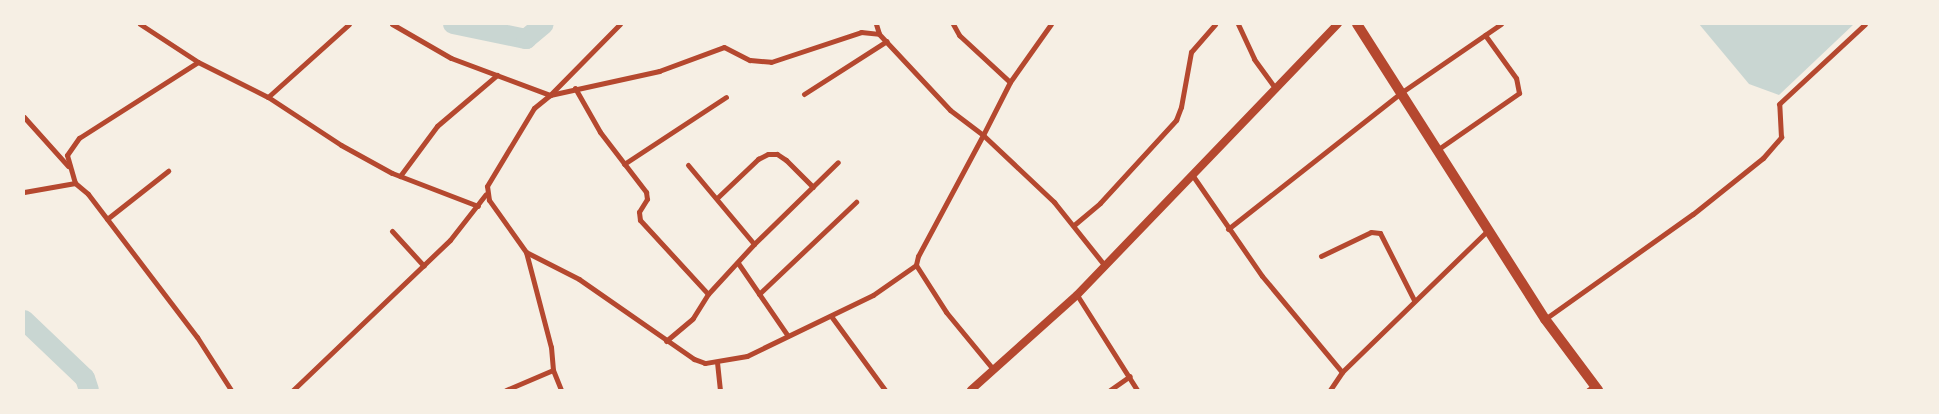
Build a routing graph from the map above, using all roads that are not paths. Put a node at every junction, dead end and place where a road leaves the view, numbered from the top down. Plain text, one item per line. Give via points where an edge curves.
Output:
1 (140, 24) edge
2 (348, 24) edge
3 (392, 24) edge
4 (620, 24) edge
5 (876, 24) edge
6 (953, 24) edge
7 (1215, 24) edge
8 (1238, 24) edge
9 (1338, 24) edge
10 (1357, 24) edge
11 (1501, 24) edge
12 (1865, 24) edge
13 (1048, 25) edge
14 (879, 34) junction
15 (1485, 35) junction
16 (887, 41) junction
17 (198, 62) junction
18 (497, 75) junction
19 (1010, 82) junction
20 (575, 88) junction
21 (1276, 89) junction
22 (1402, 92) junction
23 (804, 94) dead end
24 (550, 95) junction
25 (268, 97) junction
26 (726, 98) dead end
27 (24, 117) edge
28 (982, 135) junction
29 (1437, 150) junction
30 (838, 162) dead end
31 (624, 164) junction
32 (688, 165) dead end
33 (68, 166) junction
34 (168, 171) dead end
35 (400, 176) junction
36 (1193, 176) junction
37 (75, 183) junction
38 (813, 187) junction
39 (24, 192) edge
40 (486, 194) junction
41 (717, 198) junction
42 (856, 202) dead end
43 (478, 206) junction
44 (107, 219) junction
45 (1074, 225) junction
46 (1228, 229) junction
47 (392, 231) dead end
48 (1487, 231) junction
49 (754, 244) junction
50 (526, 252) junction
51 (1321, 256) dead end
52 (738, 262) junction
53 (916, 265) junction
54 (424, 266) junction
55 (1105, 266) junction
56 (708, 294) junction
57 (760, 294) junction
58 (1077, 295) junction
59 (1414, 300) junction
60 (831, 316) junction
61 (1545, 319) junction
62 (788, 336) junction
63 (666, 341) junction
64 (717, 362) junction
65 (993, 369) junction
66 (553, 370) junction
67 (1342, 372) junction
68 (1130, 376) junction
69 (883, 388) edge
70 (1593, 389) edge
71 (231, 390) edge
72 (293, 390) edge
73 (506, 390) edge
74 (561, 390) edge
75 (720, 390) edge
76 (876, 390) edge
77 (971, 390) edge
78 (1110, 390) edge
79 (1137, 390) edge
80 (1330, 390) edge

1 - 17 street
2 - 25 street
3 - 18 street via 451,58
4 - 24 street
5 - 14 street
6 - 19 street via 960,35
7 - 45 street via 1190,52 1182,107 1176,120 1100,203
8 - 21 street via 1254,59
9 - 21 street
10 - 22 main road
11 - 15 street
12 - 61 street via 1779,104 1781,137 1763,158 1693,214
13 - 19 street
14 - 16 street
14 - 20 street via 861,32 771,62 750,60 724,47 659,71
15 - 22 street
15 - 29 street via 1516,78 1519,93
16 - 23 street
16 - 28 street via 925,85
17 - 25 street
17 - 33 street via 79,138 67,155
18 - 24 street
18 - 35 street via 437,126
19 - 28 street
20 - 24 street
20 - 31 street via 600,132
21 - 36 street
22 - 29 main road
22 - 46 street
24 - 40 street via 534,108 492,174
25 - 35 street via 341,145
26 - 31 street
27 - 33 street
28 - 45 street
28 - 53 street
29 - 48 main road
30 - 38 street
31 - 56 street via 646,192 640,220
32 - 41 street
33 - 37 street
34 - 44 street
35 - 43 street
36 - 46 street
36 - 55 street
37 - 39 street
37 - 44 street
38 - 41 street via 786,160 777,154 768,154 758,159
38 - 49 street
40 - 43 street
40 - 50 street
41 - 49 street
42 - 57 street
43 - 54 street
44 - 71 street via 197,336
45 - 55 street
46 - 67 street via 1295,319
47 - 54 street
48 - 59 street
48 - 61 main road
49 - 52 street
50 - 63 street via 579,279
50 - 66 street via 551,347
51 - 59 street via 1362,235 1380,233
52 - 56 street
52 - 57 street
53 - 60 street via 873,295
53 - 65 street via 946,312
54 - 72 street
55 - 58 street
56 - 63 street via 693,318
57 - 62 street
58 - 65 street
58 - 68 street
59 - 67 street
60 - 62 street
60 - 69 street
61 - 70 main road
62 - 64 street via 747,356
63 - 64 street via 694,359
64 - 75 street
65 - 77 street
66 - 73 street
66 - 74 street
67 - 80 street
68 - 78 street
68 - 79 street
69 - 76 street

